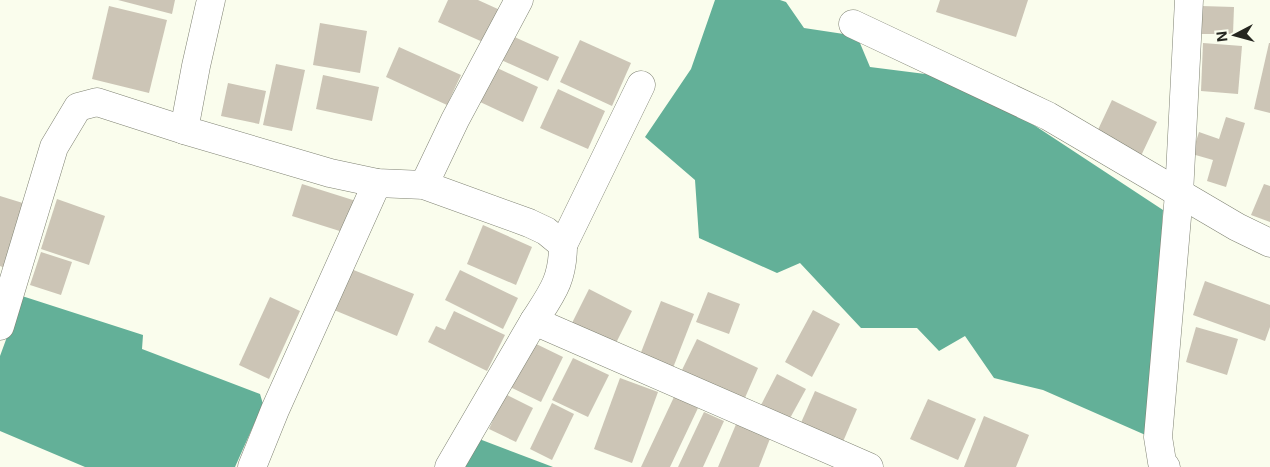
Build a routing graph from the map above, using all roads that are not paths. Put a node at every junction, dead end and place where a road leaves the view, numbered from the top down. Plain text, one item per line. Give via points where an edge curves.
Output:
1 (211, 0) edge
2 (519, 0) edge
3 (1190, 0) edge
4 (853, 24) dead end
5 (641, 85) dead end
6 (184, 130) junction
7 (378, 183) junction
8 (424, 185) junction
9 (1179, 194) junction
10 (1270, 243) edge
11 (563, 245) junction
12 (6, 285) edge
13 (534, 321) junction
14 (0, 326) edge
15 (252, 467) edge
16 (449, 467) edge
17 (869, 467) edge
18 (1166, 467) edge

1 - 6 street
2 - 8 street
3 - 9 street
4 - 9 street via 1048,116
5 - 11 street
6 - 7 street via 330,173
6 - 12 street via 97,102 78,107 54,147
7 - 8 street
7 - 15 street
8 - 11 street via 538,227
9 - 10 street
9 - 18 street via 1158,437 1162,462
11 - 13 street via 563,264 555,287
12 - 14 street
13 - 16 street
13 - 17 street

